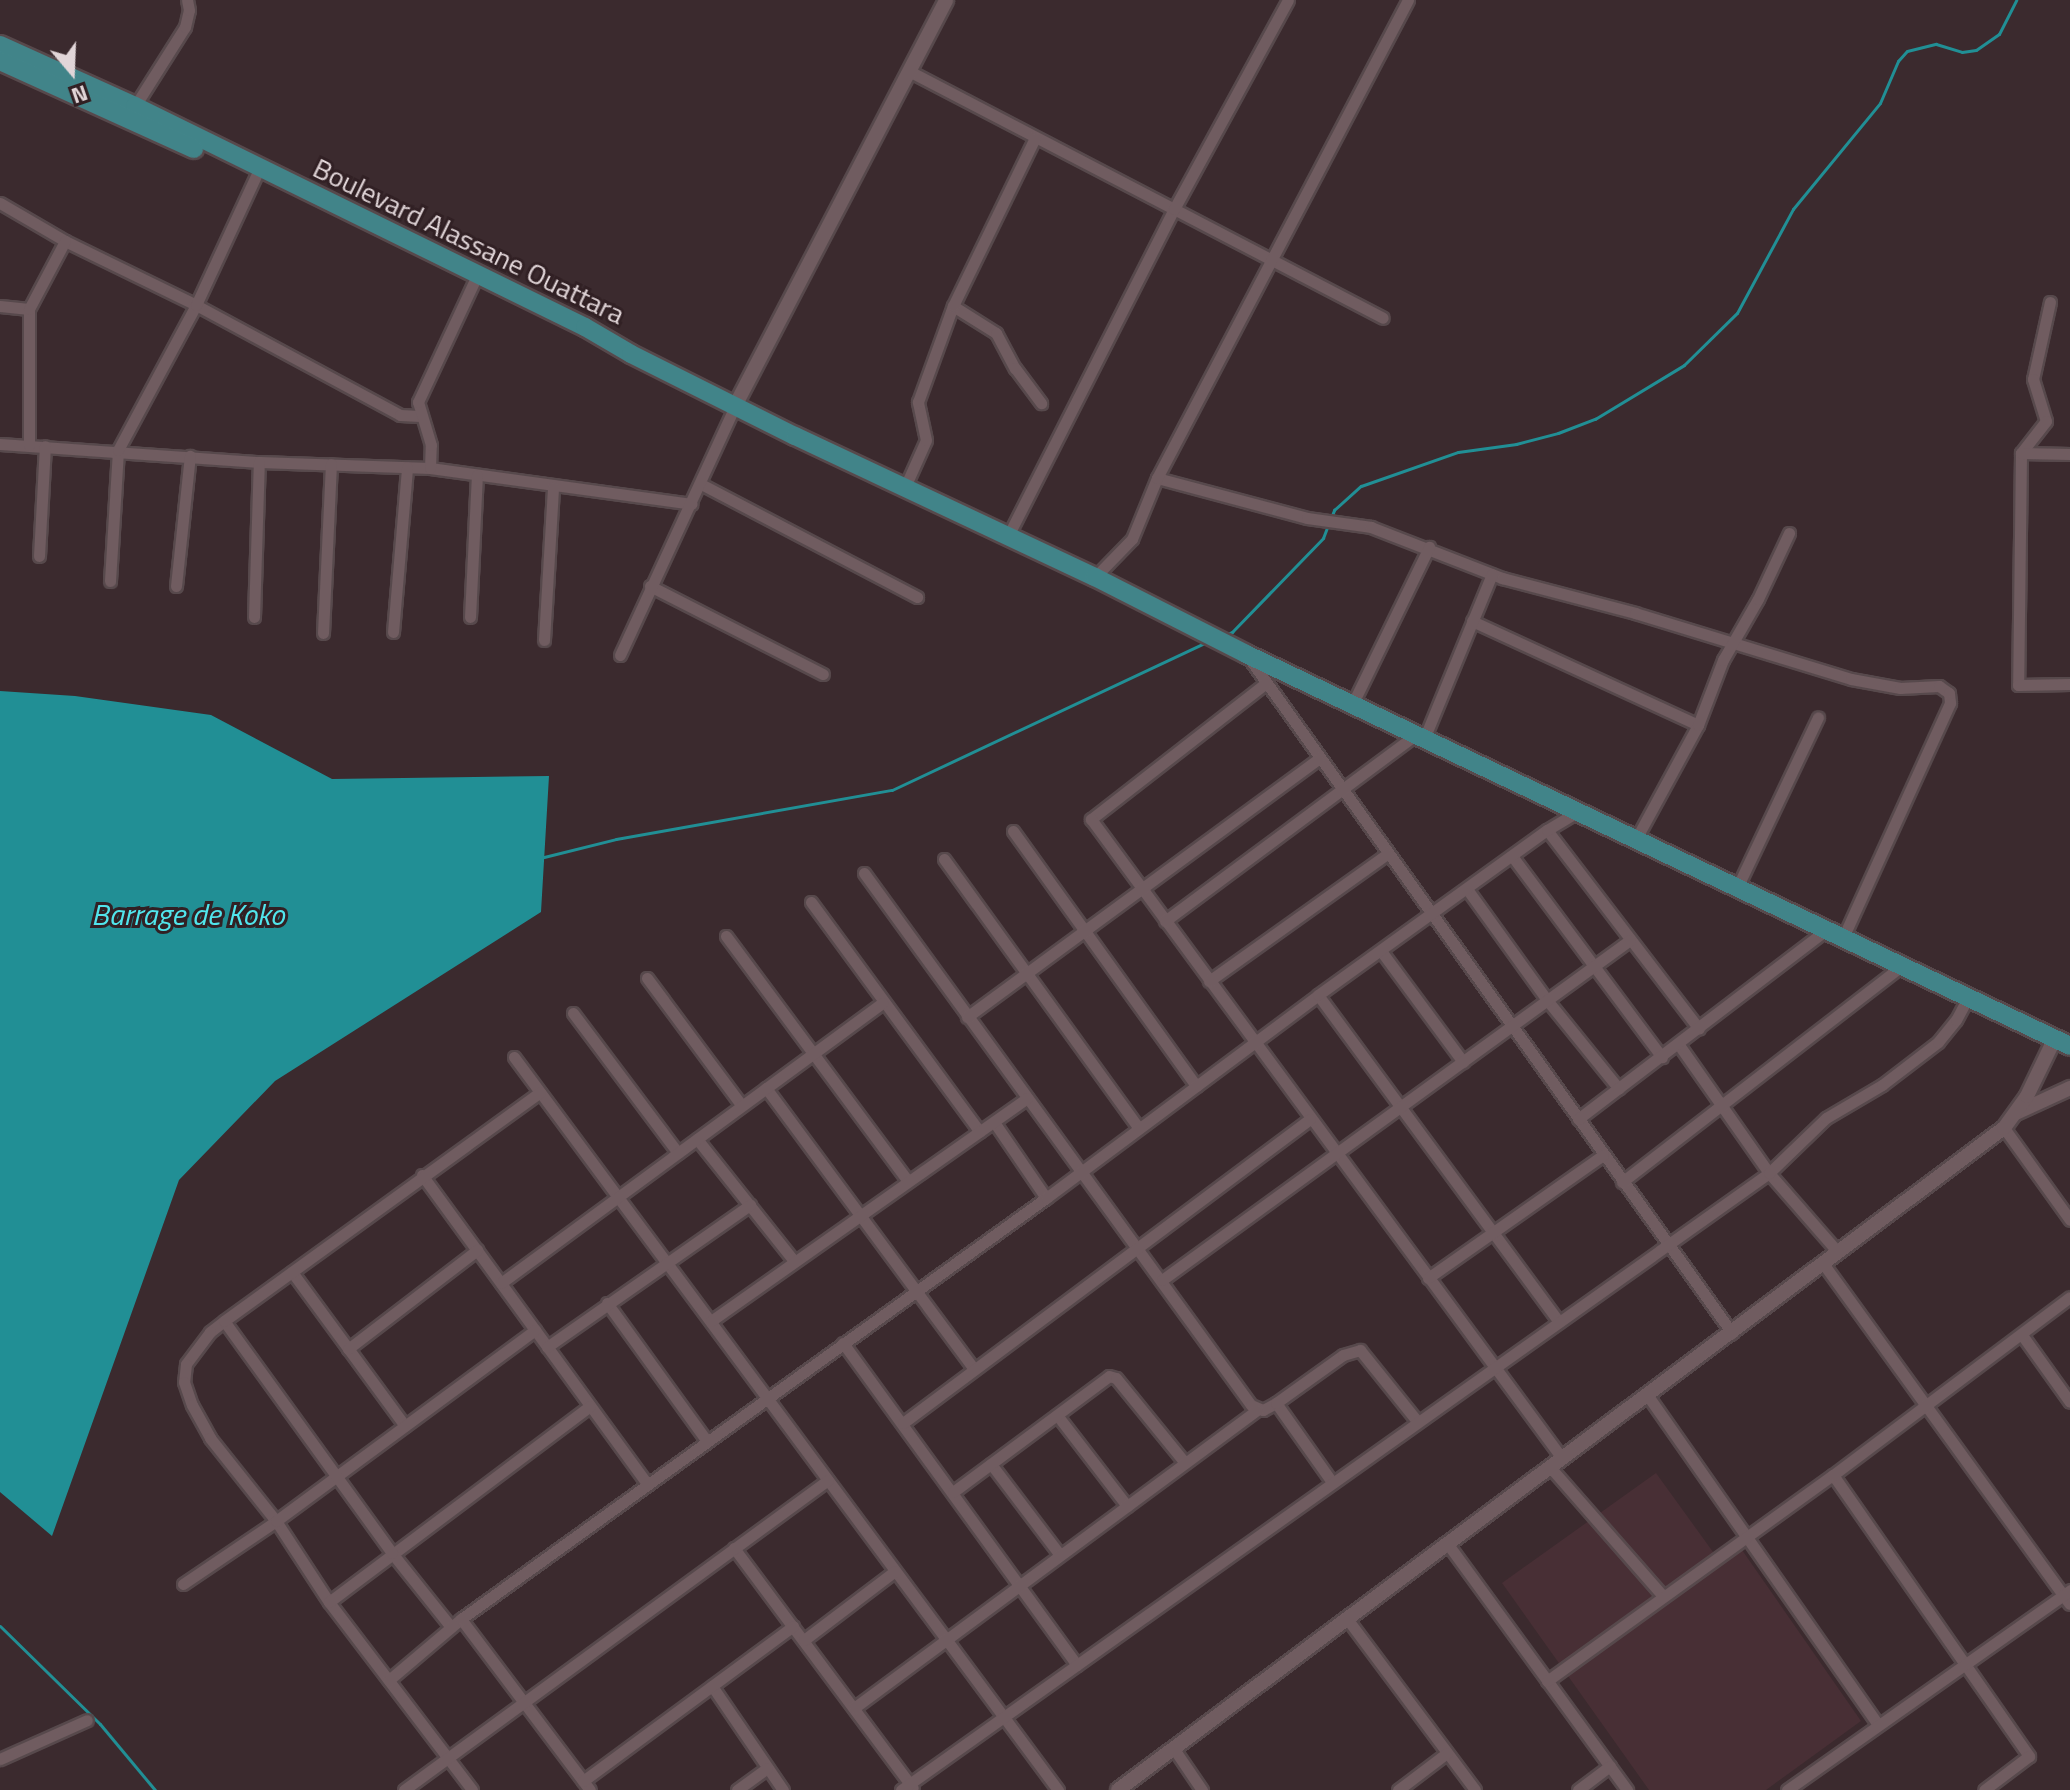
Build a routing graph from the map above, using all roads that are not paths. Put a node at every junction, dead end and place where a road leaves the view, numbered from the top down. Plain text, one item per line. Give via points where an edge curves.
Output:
1 (187, 0) edge
2 (946, 0) edge
3 (1288, 0) edge
4 (1408, 0) edge
5 (0, 45) edge
6 (0, 61) edge
7 (909, 71) junction
8 (135, 106) junction
9 (1035, 138) junction
10 (257, 173) junction
11 (0, 203) edge
12 (1174, 209) junction
13 (65, 241) junction
14 (1271, 259) junction
15 (474, 282) junction
16 (2050, 302) dead end
17 (196, 305) junction
18 (0, 306) edge
19 (953, 306) junction
20 (29, 309) junction
21 (1383, 318) dead end
22 (631, 354) junction
23 (1041, 403) dead end
24 (736, 404) junction
25 (420, 416) junction
26 (0, 444) edge
27 (29, 445) junction
28 (45, 446) junction
29 (118, 450) junction
30 (2021, 453) junction
31 (2070, 454) edge
32 (190, 456) junction
33 (259, 462) junction
34 (331, 464) junction
35 (407, 468) junction
36 (430, 468) junction
37 (477, 475) junction
38 (1157, 478) junction
39 (701, 484) junction
40 (553, 487) junction
41 (905, 487) junction
42 (692, 504) junction
43 (1789, 533) dead end
44 (1008, 536) junction
45 (1429, 547) junction
46 (39, 556) dead end
47 (1492, 574) junction
48 (1095, 577) junction
49 (110, 581) dead end
50 (176, 586) dead end
51 (650, 586) junction
52 (917, 597) dead end
53 (254, 617) dead end
54 (470, 617) dead end
55 (1472, 621) junction
56 (393, 632) dead end
57 (323, 633) dead end
58 (544, 640) dead end
59 (1735, 644) junction
60 (1246, 654) junction
61 (620, 655) dead end
62 (823, 674) dead end
63 (1266, 683) junction
64 (2070, 684) edge
65 (1352, 705) junction
66 (1818, 717) dead end
67 (1698, 725) junction
68 (1419, 737) junction
69 (1318, 759) junction
70 (1341, 791) junction
71 (1580, 811) junction
72 (1547, 830) junction
73 (1013, 831) dead end
74 (1636, 839) junction
75 (1387, 854) junction
76 (1512, 856) junction
77 (944, 859) dead end
78 (864, 873) dead end
79 (1142, 889) junction
80 (1467, 889) junction
81 (1736, 890) junction
82 (811, 902) dead end
83 (1431, 916) junction
84 (1165, 921) junction
85 (1084, 931) junction
86 (1835, 934) junction
87 (726, 936) dead end
88 (1630, 940) junction
89 (1381, 951) junction
90 (1593, 967) junction
91 (1900, 967) junction
92 (1026, 974) junction
93 (647, 978) dead end
94 (1209, 981) junction
95 (1318, 995) junction
96 (1968, 997) junction
97 (1547, 1000) junction
98 (882, 1003) junction
99 (573, 1013) dead end
100 (967, 1017) junction
101 (1511, 1027) junction
102 (1699, 1029) junction
103 (1254, 1042) junction
104 (2062, 1042) edge
105 (1679, 1045) junction
106 (813, 1053) junction
107 (514, 1057) dead end
108 (1662, 1057) junction
109 (1463, 1062) junction
110 (1196, 1086) junction
111 (766, 1088) junction
112 (2070, 1088) edge
113 (1619, 1089) junction
114 (540, 1092) junction
115 (1027, 1098) junction
116 (742, 1106) junction
117 (1724, 1106) junction
118 (1401, 1107) junction
119 (2014, 1113) junction
120 (1310, 1119) junction
121 (1578, 1119) junction
122 (994, 1122) junction
123 (1139, 1128) junction
124 (2004, 1128) junction
125 (980, 1132) junction
126 (697, 1139) junction
127 (678, 1153) junction
128 (1336, 1154) junction
129 (1603, 1155) junction
130 (1082, 1171) junction
131 (1769, 1173) junction
132 (422, 1175) junction
133 (908, 1181) junction
134 (1622, 1182) junction
135 (620, 1195) junction
136 (1046, 1198) junction
137 (750, 1205) junction
138 (859, 1215) junction
139 (2070, 1220) edge
140 (1493, 1233) junction
141 (1667, 1243) junction
142 (1138, 1247) junction
143 (477, 1250) junction
144 (1837, 1251) junction
145 (667, 1260) junction
146 (794, 1261) junction
147 (1822, 1262) junction
148 (292, 1272) junction
149 (1428, 1278) junction
150 (1162, 1280) junction
151 (501, 1283) junction
152 (917, 1290) junction
153 (2070, 1297) edge
154 (607, 1303) junction
155 (224, 1321) junction
156 (711, 1321) junction
157 (1558, 1321) junction
158 (535, 1330) junction
159 (1732, 1333) junction
160 (2022, 1335) junction
161 (843, 1343) junction
162 (547, 1347) junction
163 (348, 1349) junction
164 (1494, 1367) junction
165 (974, 1369) junction
166 (1648, 1396) junction
167 (767, 1397) junction
168 (2070, 1402) edge
169 (1276, 1403) junction
170 (1925, 1405) junction
171 (590, 1406) junction
172 (1257, 1410) junction
173 (1057, 1415) junction
174 (1417, 1421) junction
175 (903, 1423) junction
176 (405, 1426) junction
177 (707, 1441) junction
178 (1562, 1458) junction
179 (1185, 1463) junction
180 (991, 1464) junction
181 (1550, 1467) junction
182 (337, 1474) junction
183 (1833, 1475) junction
184 (828, 1480) junction
185 (1332, 1482) junction
186 (647, 1484) junction
187 (953, 1492) junction
188 (1127, 1506) junction
189 (276, 1521) junction
190 (1746, 1536) junction
191 (1447, 1543) junction
192 (734, 1548) junction
193 (392, 1553) junction
194 (1060, 1555) junction
195 (895, 1571) junction
196 (183, 1584) dead end
197 (1020, 1585) junction
198 (1662, 1595) junction
199 (2068, 1596) edge
200 (329, 1602) junction
201 (461, 1619) junction
202 (1348, 1620) junction
203 (793, 1626) junction
204 (451, 1627) junction
205 (804, 1640) junction
206 (947, 1641) junction
207 (1077, 1665) junction
208 (1963, 1666) junction
209 (389, 1680) junction
210 (1547, 1681) junction
211 (712, 1686) junction
212 (523, 1702) junction
213 (854, 1708) junction
214 (1003, 1717) junction
215 (87, 1720) dead end
216 (1878, 1725) junction
217 (1174, 1749) junction
218 (1447, 1753) junction
219 (448, 1757) junction
220 (0, 1759) edge
221 (1610, 1766) junction
222 (767, 1768) junction
223 (586, 1786) edge
224 (908, 1788) edge
225 (404, 1790) edge
226 (472, 1790) edge
227 (737, 1790) edge
228 (783, 1790) edge
229 (1058, 1790) edge
230 (1118, 1790) edge
231 (1202, 1790) edge
232 (1398, 1790) edge
233 (1475, 1790) edge
234 (1578, 1790) edge
235 (1627, 1790) edge
236 (1787, 1790) edge
237 (1984, 1790) edge

1 - 8 street via 185,27
2 - 7 street
3 - 12 street
4 - 14 street
5 - 8 main road, Boulevard Alassane Ouattara
6 - 10 main road, Boulevard Alassane Ouattara
7 - 9 street
7 - 24 street
8 - 10 main road, Boulevard Alassane Ouattara
9 - 12 street
9 - 19 street
10 - 15 main road, Boulevard Alassane Ouattara
10 - 17 street
10 - 22 main road, Boulevard Alassane Ouattara via 585,327
11 - 13 street
12 - 14 street
12 - 44 street
13 - 17 street
13 - 20 street
14 - 21 street
14 - 38 street
15 - 22 main road, Boulevard Alassane Ouattara
15 - 25 street via 418,402
16 - 30 street via 2033,379 2046,421
17 - 25 street via 400,415
17 - 29 street
18 - 20 street
19 - 23 street via 996,333
19 - 41 street via 918,402 926,440
20 - 27 street
22 - 24 main road
24 - 39 street
24 - 41 main road
25 - 36 street via 431,445
26 - 27 street
27 - 28 street
28 - 29 street
28 - 46 street
29 - 32 street
29 - 49 street
30 - 31 street
30 - 64 street via 2018,685
32 - 33 street
32 - 50 street
33 - 34 street
33 - 53 street
34 - 35 street
34 - 57 street
35 - 36 street
35 - 56 street
36 - 37 street
37 - 40 street
37 - 54 street
38 - 45 street via 1307,518 1371,527
38 - 48 street via 1132,539
39 - 42 street
39 - 52 street
40 - 42 street
40 - 58 street
41 - 44 main road
42 - 51 street
43 - 59 street
44 - 48 main road
45 - 47 street
45 - 65 street
47 - 55 street
47 - 59 street
48 - 60 main road
51 - 61 street
51 - 62 street
55 - 67 street
55 - 68 street
59 - 67 street via 1723,660
59 - 86 street via 1851,679 1900,688 1939,686 1949,693 1942,721
60 - 63 street
60 - 65 main road
63 - 69 street
63 - 79 street via 1091,819
65 - 68 main road
66 - 81 street
67 - 74 street
68 - 70 street
68 - 71 main road
69 - 70 street
69 - 79 street
70 - 75 street
70 - 84 street
71 - 72 street
71 - 74 main road
72 - 76 street
72 - 88 street
73 - 85 street
74 - 81 main road
75 - 83 street
75 - 94 street
76 - 80 street
76 - 90 street
77 - 92 street
78 - 100 street
79 - 84 street
79 - 85 street
80 - 83 street
80 - 97 street
81 - 86 main road
82 - 98 street
83 - 89 street
83 - 101 street
84 - 94 street
85 - 92 street
85 - 110 street
86 - 91 main road
86 - 102 street
87 - 106 street
88 - 90 street
88 - 102 street
89 - 95 street
89 - 109 street
90 - 97 street
90 - 108 street
91 - 96 main road
91 - 117 street
92 - 100 street
92 - 123 street
93 - 116 street
94 - 103 street
95 - 103 street
95 - 118 street
96 - 104 main road
96 - 131 street via 1938,1042 1891,1079 1826,1118
97 - 101 street
97 - 113 street
98 - 106 street
98 - 125 street
99 - 127 street
100 - 115 street
101 - 109 street
101 - 121 street
102 - 105 street
103 - 110 street
103 - 120 street
104 - 119 street
105 - 108 street
105 - 117 street
106 - 111 street
106 - 133 street
107 - 114 street
108 - 113 street
109 - 118 street
110 - 123 street
111 - 116 street
111 - 138 street
112 - 119 street
113 - 121 street
114 - 132 street
114 - 135 street
115 - 122 street
115 - 130 street
116 - 126 street
117 - 131 street
117 - 134 street
118 - 128 street
118 - 140 street
119 - 124 street
120 - 128 street
120 - 142 street
121 - 129 street
122 - 125 street
122 - 136 street
123 - 130 street
124 - 139 street
124 - 144 street
125 - 133 street
126 - 127 street
126 - 137 street
127 - 135 street
128 - 149 street
128 - 150 street
129 - 134 street
129 - 140 street
130 - 136 street
130 - 142 street
131 - 141 street
131 - 144 street
132 - 143 street
132 - 148 street
133 - 138 street
134 - 141 street
135 - 145 street
135 - 151 street
136 - 152 street
137 - 145 street
137 - 146 street
138 - 146 street
138 - 152 street
140 - 149 street
140 - 157 street
141 - 157 street
141 - 159 street
142 - 150 street
142 - 165 street
143 - 151 street
143 - 163 street
144 - 147 street
145 - 154 street
145 - 156 street
146 - 156 street
147 - 159 street
147 - 170 street
148 - 155 street
148 - 163 street
149 - 164 street
150 - 172 street
151 - 158 street
152 - 161 street
152 - 165 street
153 - 160 street
154 - 162 street
154 - 177 street
155 - 182 street
155 - 189 street via 193,1351 184,1382 210,1438
156 - 167 street
157 - 164 street
158 - 162 street
158 - 176 street
159 - 166 street
160 - 168 street
160 - 170 street
161 - 167 street
161 - 175 street
162 - 171 street
163 - 176 street
164 - 174 street
164 - 178 street
165 - 175 street
166 - 178 street
166 - 190 street
167 - 177 street
167 - 184 street
169 - 172 street
169 - 174 street via 1343,1355 1360,1350
169 - 185 street
170 - 183 street
170 - 199 street
171 - 186 street
171 - 193 street
172 - 179 street
173 - 179 street via 1109,1376 1116,1378
173 - 180 street
173 - 188 street
174 - 185 street
175 - 187 street
176 - 182 street
177 - 186 street
178 - 181 street
179 - 188 street
180 - 187 street
180 - 194 street
181 - 191 street
181 - 198 street
182 - 189 street
182 - 193 street
183 - 190 street
183 - 208 street
184 - 192 street
184 - 195 street
185 - 207 street
186 - 201 street
187 - 197 street
188 - 194 street
189 - 196 street
189 - 200 street
190 - 198 street
190 - 216 street
191 - 202 street
191 - 210 street
192 - 203 street
192 - 212 street
193 - 200 street
193 - 204 street
194 - 197 street
195 - 205 street
195 - 206 street
197 - 206 street
197 - 207 street
198 - 210 street
199 - 208 street
200 - 209 street
201 - 204 street
201 - 212 street
202 - 217 street
202 - 218 street
203 - 205 street
203 - 211 street
204 - 209 street
205 - 213 street
206 - 213 street
206 - 214 street
207 - 214 street
208 - 216 street
208 - 237 street via 2029,1756
209 - 219 street
210 - 221 street
211 - 222 street
211 - 223 street
212 - 219 street
212 - 223 street
213 - 224 street
214 - 224 street
214 - 229 street
215 - 220 street
216 - 236 street
217 - 230 street
217 - 231 street
218 - 232 street
218 - 233 street
219 - 225 street
219 - 226 street
221 - 234 street
221 - 235 street
222 - 227 street
222 - 228 street

